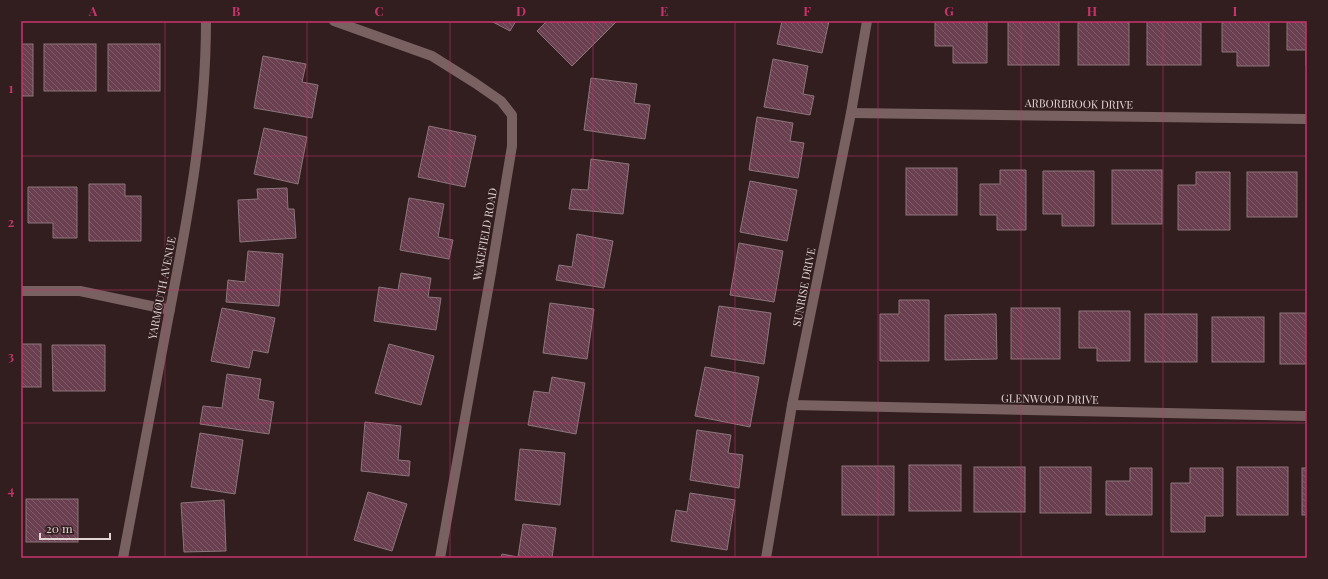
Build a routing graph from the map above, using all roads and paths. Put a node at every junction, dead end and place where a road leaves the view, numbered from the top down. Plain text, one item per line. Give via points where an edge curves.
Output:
1 (206, 21) edge
2 (334, 21) edge
3 (867, 21) edge
4 (851, 113) junction
5 (1307, 119) edge
6 (21, 291) edge
7 (170, 310) junction
8 (792, 405) junction
9 (1307, 416) edge
10 (123, 558) edge
11 (440, 558) edge
12 (766, 558) edge

1 - 7 street, YARMOUTH AVENUE via 200,131
2 - 11 street, WAKEFIELD ROAD via 432,56 501,102 512,115 511,153
3 - 4 street, SUNRISE DRIVE
4 - 5 street, ARBORBROOK DRIVE
4 - 8 street, SUNRISE DRIVE
6 - 7 street via 80,292
7 - 10 street, YARMOUTH AVENUE
8 - 9 street, GLENWOOD DRIVE
8 - 12 street, SUNRISE DRIVE

